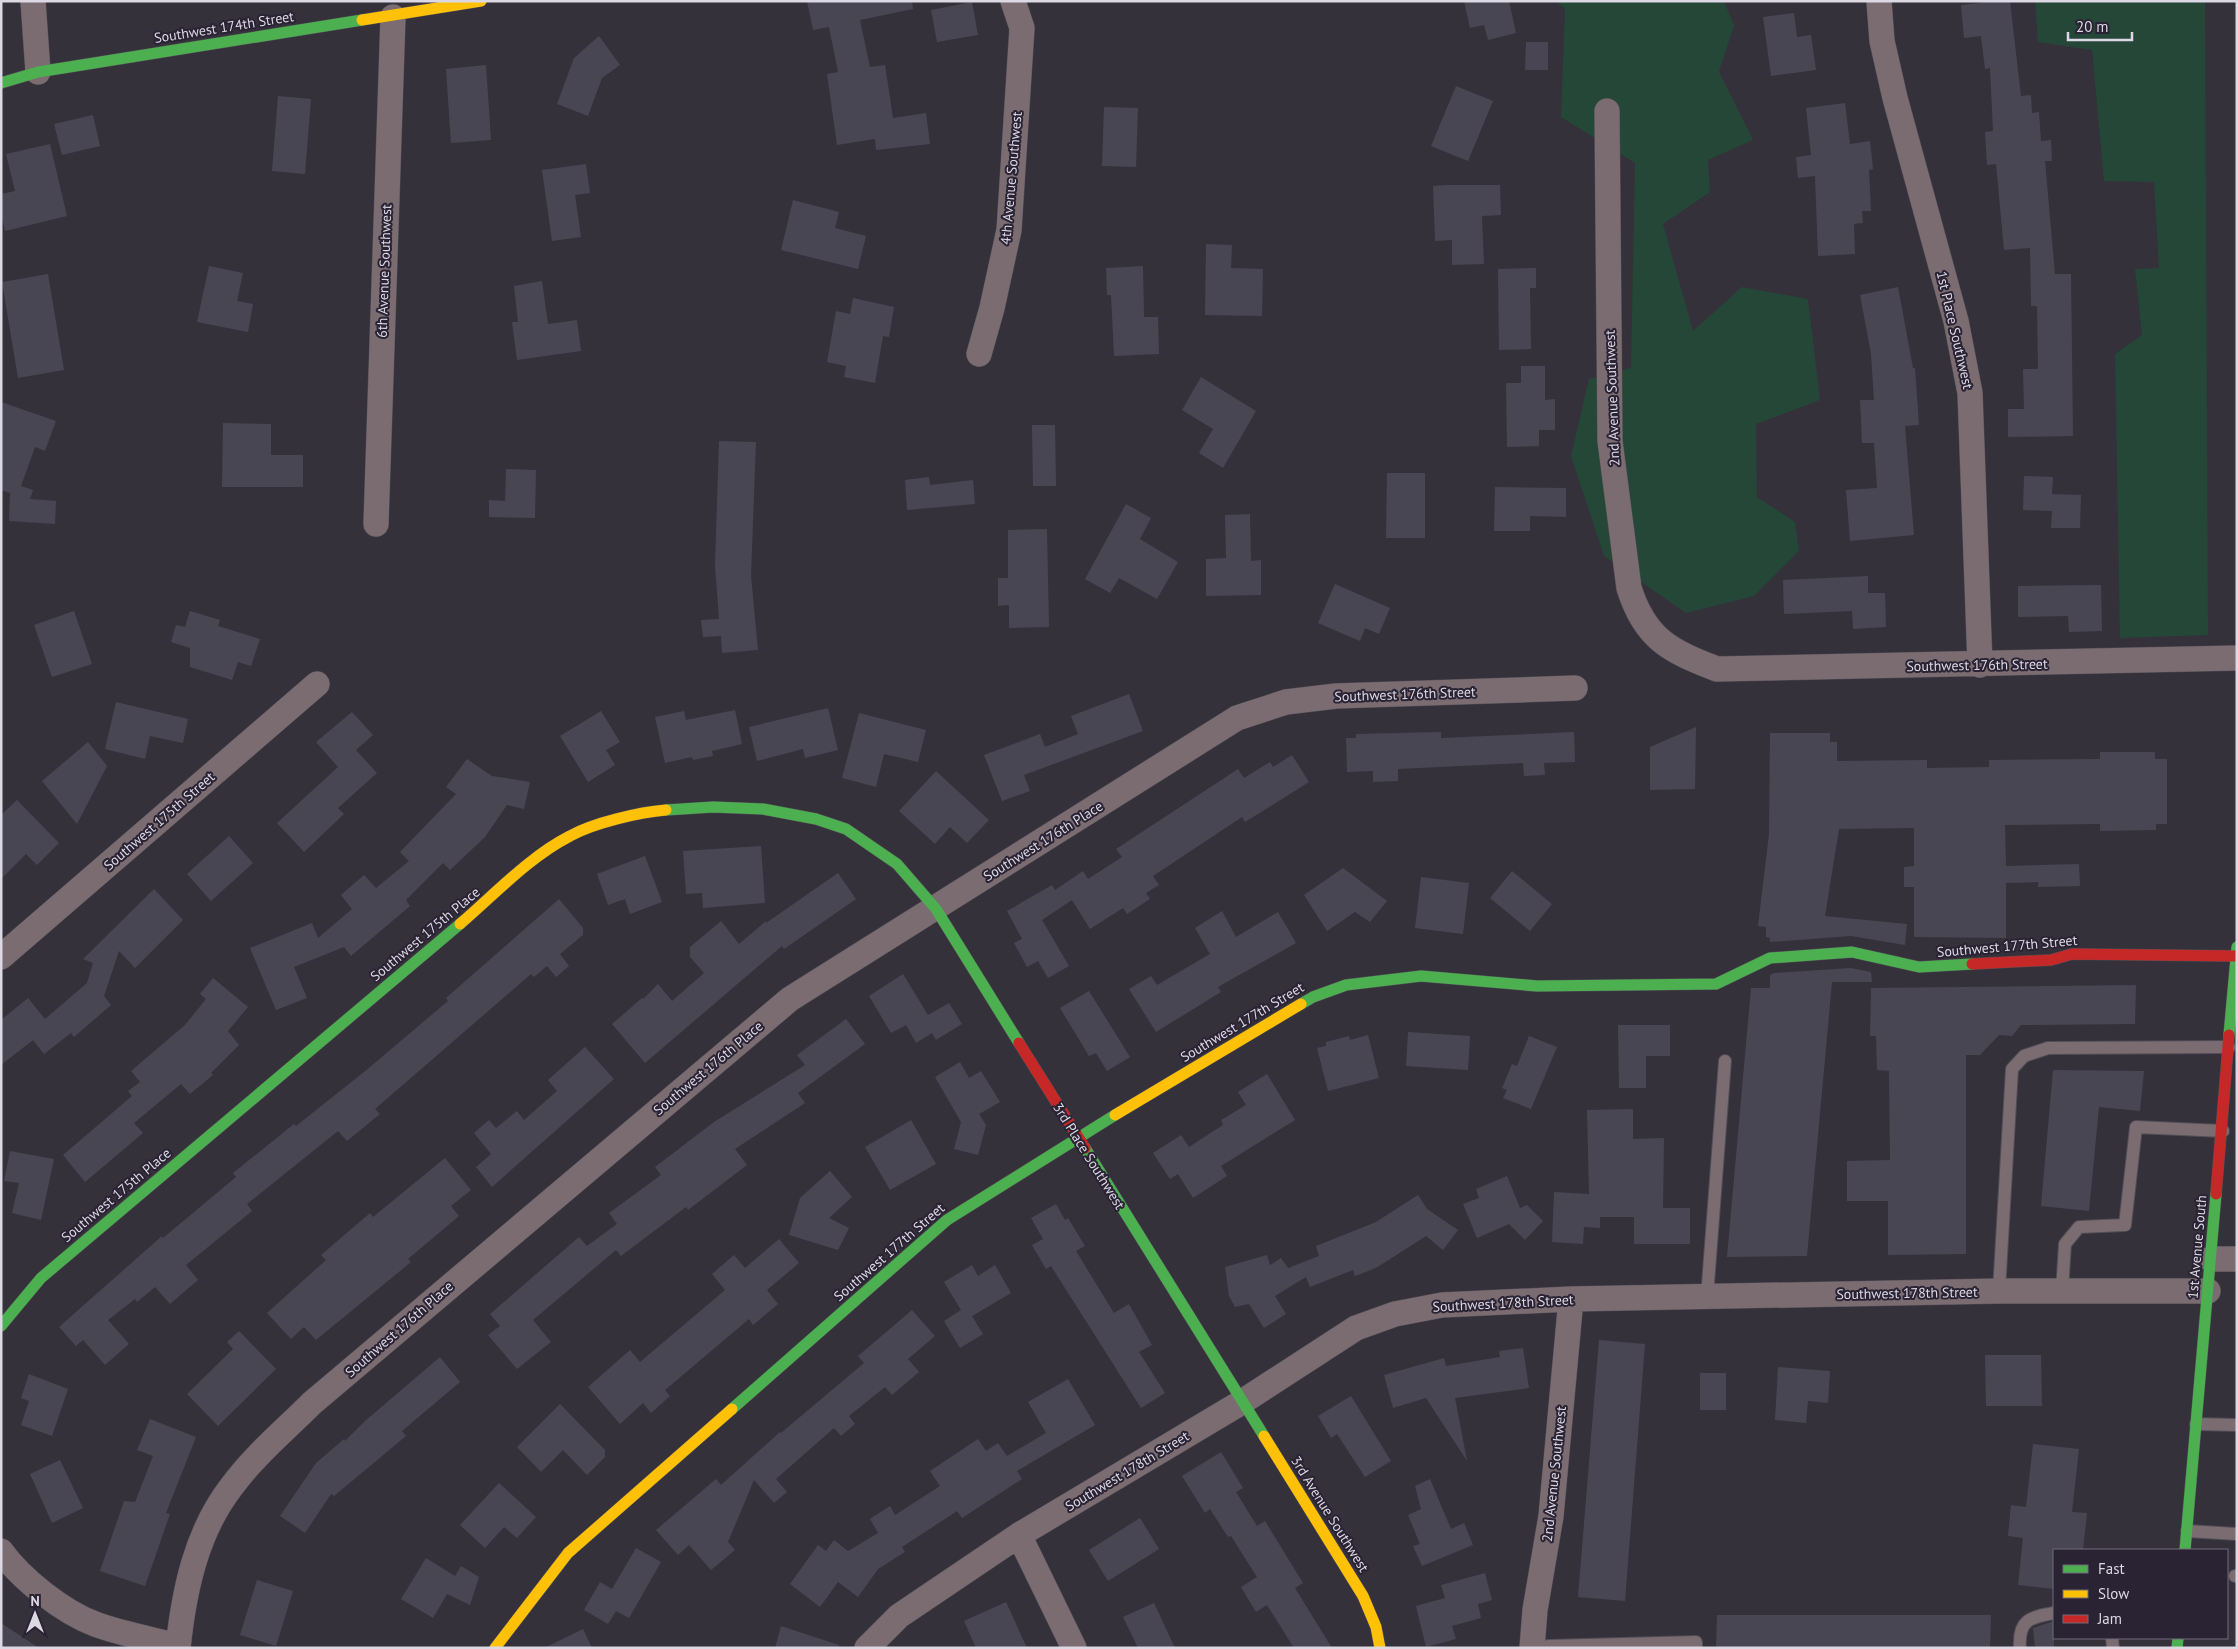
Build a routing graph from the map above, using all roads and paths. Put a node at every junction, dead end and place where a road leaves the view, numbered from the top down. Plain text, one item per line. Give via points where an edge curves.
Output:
1 (33, 1) edge
2 (481, 1) edge
3 (1013, 1) edge
4 (1878, 1) edge
5 (393, 17) junction
6 (38, 72) junction
7 (1, 83) edge
8 (1607, 111) dead end
9 (979, 354) dead end
10 (376, 524) dead end
11 (2237, 658) edge
12 (1980, 665) junction
13 (1717, 669) joint
14 (317, 684) dead end
15 (1574, 688) dead end
16 (1237, 718) joint
17 (936, 909) junction
18 (2237, 947) edge
19 (2236, 956) edge
20 (1, 957) edge
21 (2229, 1047) junction
22 (1725, 1061) dead end
23 (2231, 1109) edge
24 (2223, 1131) junction
25 (1078, 1137) junction
26 (2211, 1260) junction
27 (2237, 1260) edge
28 (1999, 1291) junction
29 (2062, 1291) junction
30 (2208, 1291) junction
31 (1707, 1297) junction
32 (1571, 1299) junction
33 (1, 1326) edge
34 (1242, 1402) junction
35 (2196, 1424) junction
36 (2237, 1425) edge
37 (2187, 1531) junction
38 (2237, 1534) edge
39 (1019, 1535) junction
40 (2186, 1549) edge
41 (1, 1551) edge
42 (2053, 1613) edge
43 (178, 1647) edge
44 (1540, 1647) edge
45 (496, 1648) edge
46 (868, 1648) edge
47 (1074, 1648) edge
48 (1380, 1648) edge
49 (1696, 1648) edge
50 (2020, 1648) edge

1 - 6 street
2 - 5 street, Southwest 174th Street
3 - 9 street, 4th Avenue Southwest via 1022,28 1009,230
4 - 12 street, 1st Place Southwest via 1882,41 1893,88 1956,321 1970,393
5 - 6 street, Southwest 174th Street
5 - 10 street, 6th Avenue Southwest
6 - 7 street, Southwest 174th Street
8 - 13 street, 2nd Avenue Southwest via 1610,441 1629,588 1636,611 1652,633 1679,655
11 - 12 street, Southwest 176th Street
12 - 13 street, Southwest 176th Street
14 - 20 street, Southwest 175th Street
15 - 16 street, Southwest 176th Street via 1336,696 1286,702
16 - 17 street, Southwest 176th Place
17 - 25 street, 3rd Place Southwest
17 - 33 street, Southwest 175th Place via 897,864 875,847 846,829 807,817 764,809 713,807 657,811 571,835 542,854 41,1278
17 - 43 street, Southwest 176th Place via 790,999 312,1403 231,1486 206,1529 191,1570
18 - 19 street, 1st Avenue South
19 - 21 street, 1st Avenue South
19 - 25 street, Southwest 177th Street via 2072,954 2051,960 1919,967 1852,952 1770,958 1716,984 1537,986 1421,976 1374,980 1346,985 1313,997
21 - 23 street, 1st Avenue South
21 - 28 lane via 2048,1048 2024,1056 2012,1069
22 - 31 lane
23 - 24 street, 1st Avenue South
24 - 26 street, 1st Avenue South
24 - 29 lane via 2136,1127 2125,1225 2079,1227 2064,1244
25 - 34 street, 3rd Place Southwest
25 - 45 street, Southwest 177th Street via 947,1220 568,1553
26 - 27 street
26 - 30 street, 1st Avenue South
28 - 29 street, Southwest 178th Street
28 - 31 street, Southwest 178th Street
29 - 30 street, Southwest 178th Street
30 - 35 street, 1st Avenue South
31 - 32 street, Southwest 178th Street
32 - 34 street, Southwest 178th Street via 1442,1305 1395,1314 1356,1328
32 - 44 street, 2nd Avenue Southwest via 1551,1516 1535,1610
34 - 39 street, Southwest 178th Street
34 - 48 street, 3rd Avenue Southwest via 1363,1596 1376,1627
35 - 36 lane
35 - 37 street, 1st Avenue South
37 - 38 lane
37 - 40 street, 1st Avenue South
39 - 46 street, Southwest 178th Street via 899,1616
39 - 47 street
41 - 43 street via 51,1600 94,1624
42 - 50 lane via 2026,1621 2019,1636
44 - 49 lane via 1696,1642

